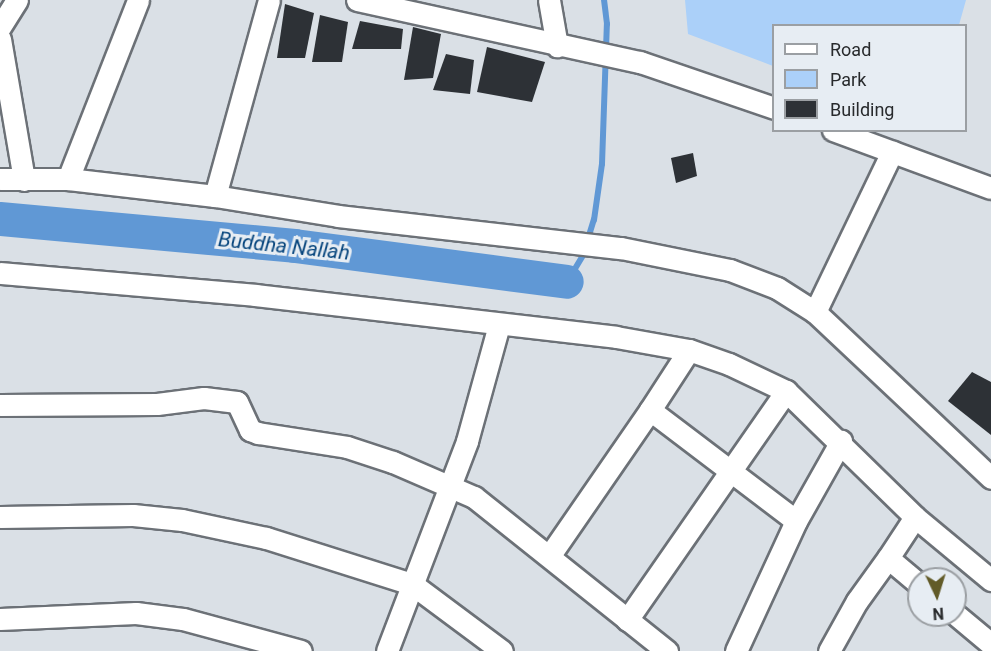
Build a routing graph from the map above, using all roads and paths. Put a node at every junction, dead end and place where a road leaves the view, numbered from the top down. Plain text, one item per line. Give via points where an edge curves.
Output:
1 (17, 0) edge
2 (138, 0) edge
3 (269, 0) edge
4 (357, 0) edge
5 (549, 0) edge
6 (426, 7) edge
7 (0, 27) edge
8 (0, 39) edge
9 (557, 46) junction
10 (772, 107) edge
11 (838, 132) edge
12 (892, 152) junction
13 (0, 179) edge
14 (69, 179) junction
15 (24, 180) junction
16 (991, 188) edge
17 (215, 196) junction
18 (0, 273) edge
19 (815, 312) junction
20 (499, 325) junction
21 (689, 350) junction
22 (786, 391) junction
23 (0, 405) edge
24 (650, 410) junction
25 (841, 441) junction
26 (726, 472) junction
27 (991, 478) edge
28 (451, 486) junction
29 (0, 517) edge
30 (915, 517) junction
31 (796, 521) junction
32 (549, 555) junction
33 (888, 558) junction
34 (907, 574) edge
35 (991, 580) edge
36 (412, 584) junction
37 (0, 619) edge
38 (627, 620) junction
39 (967, 624) edge
40 (991, 644) edge
41 (832, 650) edge
42 (301, 651) edge
43 (387, 651) edge
44 (501, 651) edge
45 (667, 651) edge
46 (736, 651) edge

1 - 7 street
2 - 14 street
3 - 17 street
4 - 6 street
5 - 9 street
6 - 9 street
8 - 15 street
9 - 10 street via 640,62
11 - 12 street
12 - 16 street
12 - 19 street
13 - 15 street
14 - 15 street
14 - 17 street
17 - 19 street via 621,248 730,270 777,288
18 - 20 street via 255,295
19 - 27 street
20 - 21 street via 616,337
20 - 28 street
21 - 22 street
21 - 24 street
22 - 25 street
22 - 26 street
23 - 28 street via 103,406 221,398 237,402 250,430 346,447
24 - 26 street
24 - 32 street
25 - 30 street
25 - 31 street
26 - 31 street
26 - 38 street
28 - 32 street via 491,508
28 - 36 street
29 - 36 street via 133,515 182,520 266,538
30 - 33 street
30 - 35 street
31 - 46 street
32 - 38 street
33 - 34 street
33 - 41 street via 857,601
36 - 43 street
36 - 44 street
37 - 42 street via 136,613 183,619
38 - 45 street
39 - 40 street

